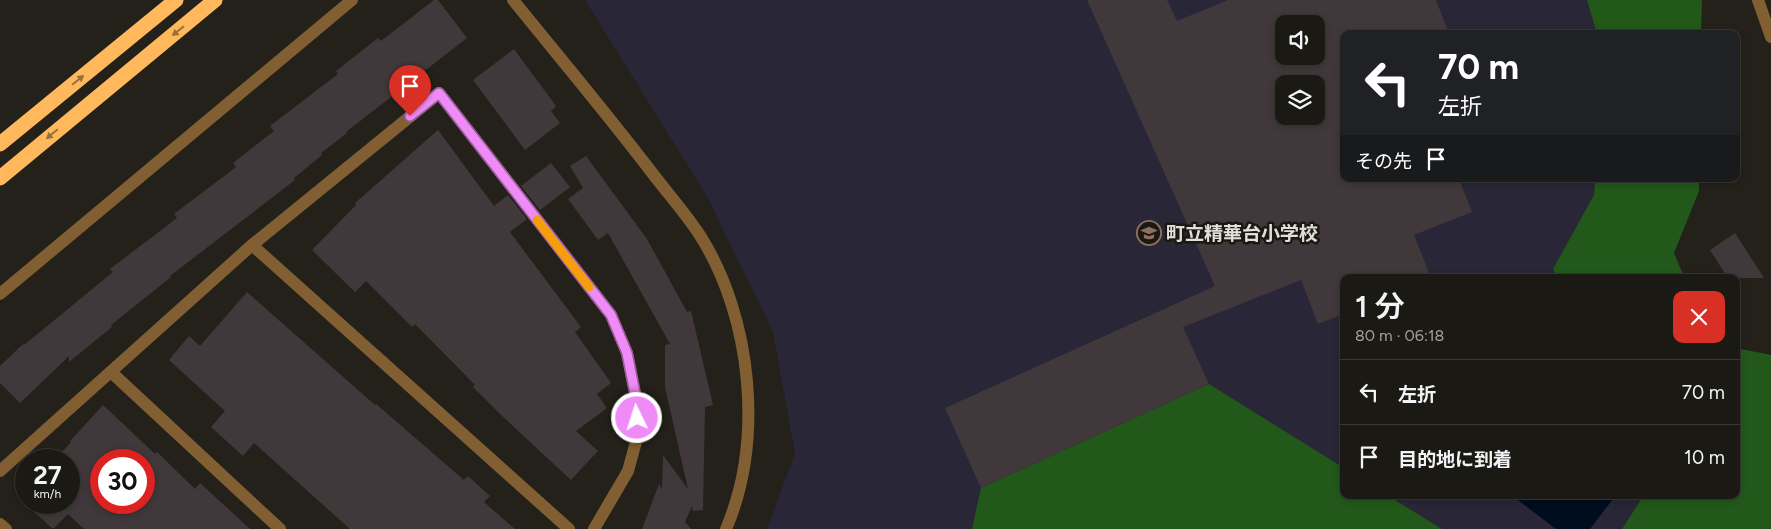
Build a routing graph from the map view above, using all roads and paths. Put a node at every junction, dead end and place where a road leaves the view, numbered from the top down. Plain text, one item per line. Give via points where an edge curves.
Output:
1 (176, 0) edge
2 (216, 0) edge
3 (352, 0) edge
4 (513, 0) edge
5 (1758, 0) edge
6 (1771, 37) edge
7 (0, 144) edge
8 (0, 178) edge
9 (252, 245) junction
10 (0, 294) edge
11 (111, 372) junction
12 (0, 472) edge
13 (0, 524) edge
14 (6, 529) edge
15 (280, 529) edge
16 (569, 529) edge
17 (594, 529) edge
18 (726, 529) edge

7 -> 1 highway
2 -> 8 highway
3 - 10 street
4 - 18 street via 701,237 726,290 744,360 748,432 739,492
5 - 6 street
9 - 11 street
9 - 16 street
9 - 17 street via 439,93 611,315 627,353 636,398 637,438 628,471
11 - 12 street
11 - 15 street
13 - 14 street

